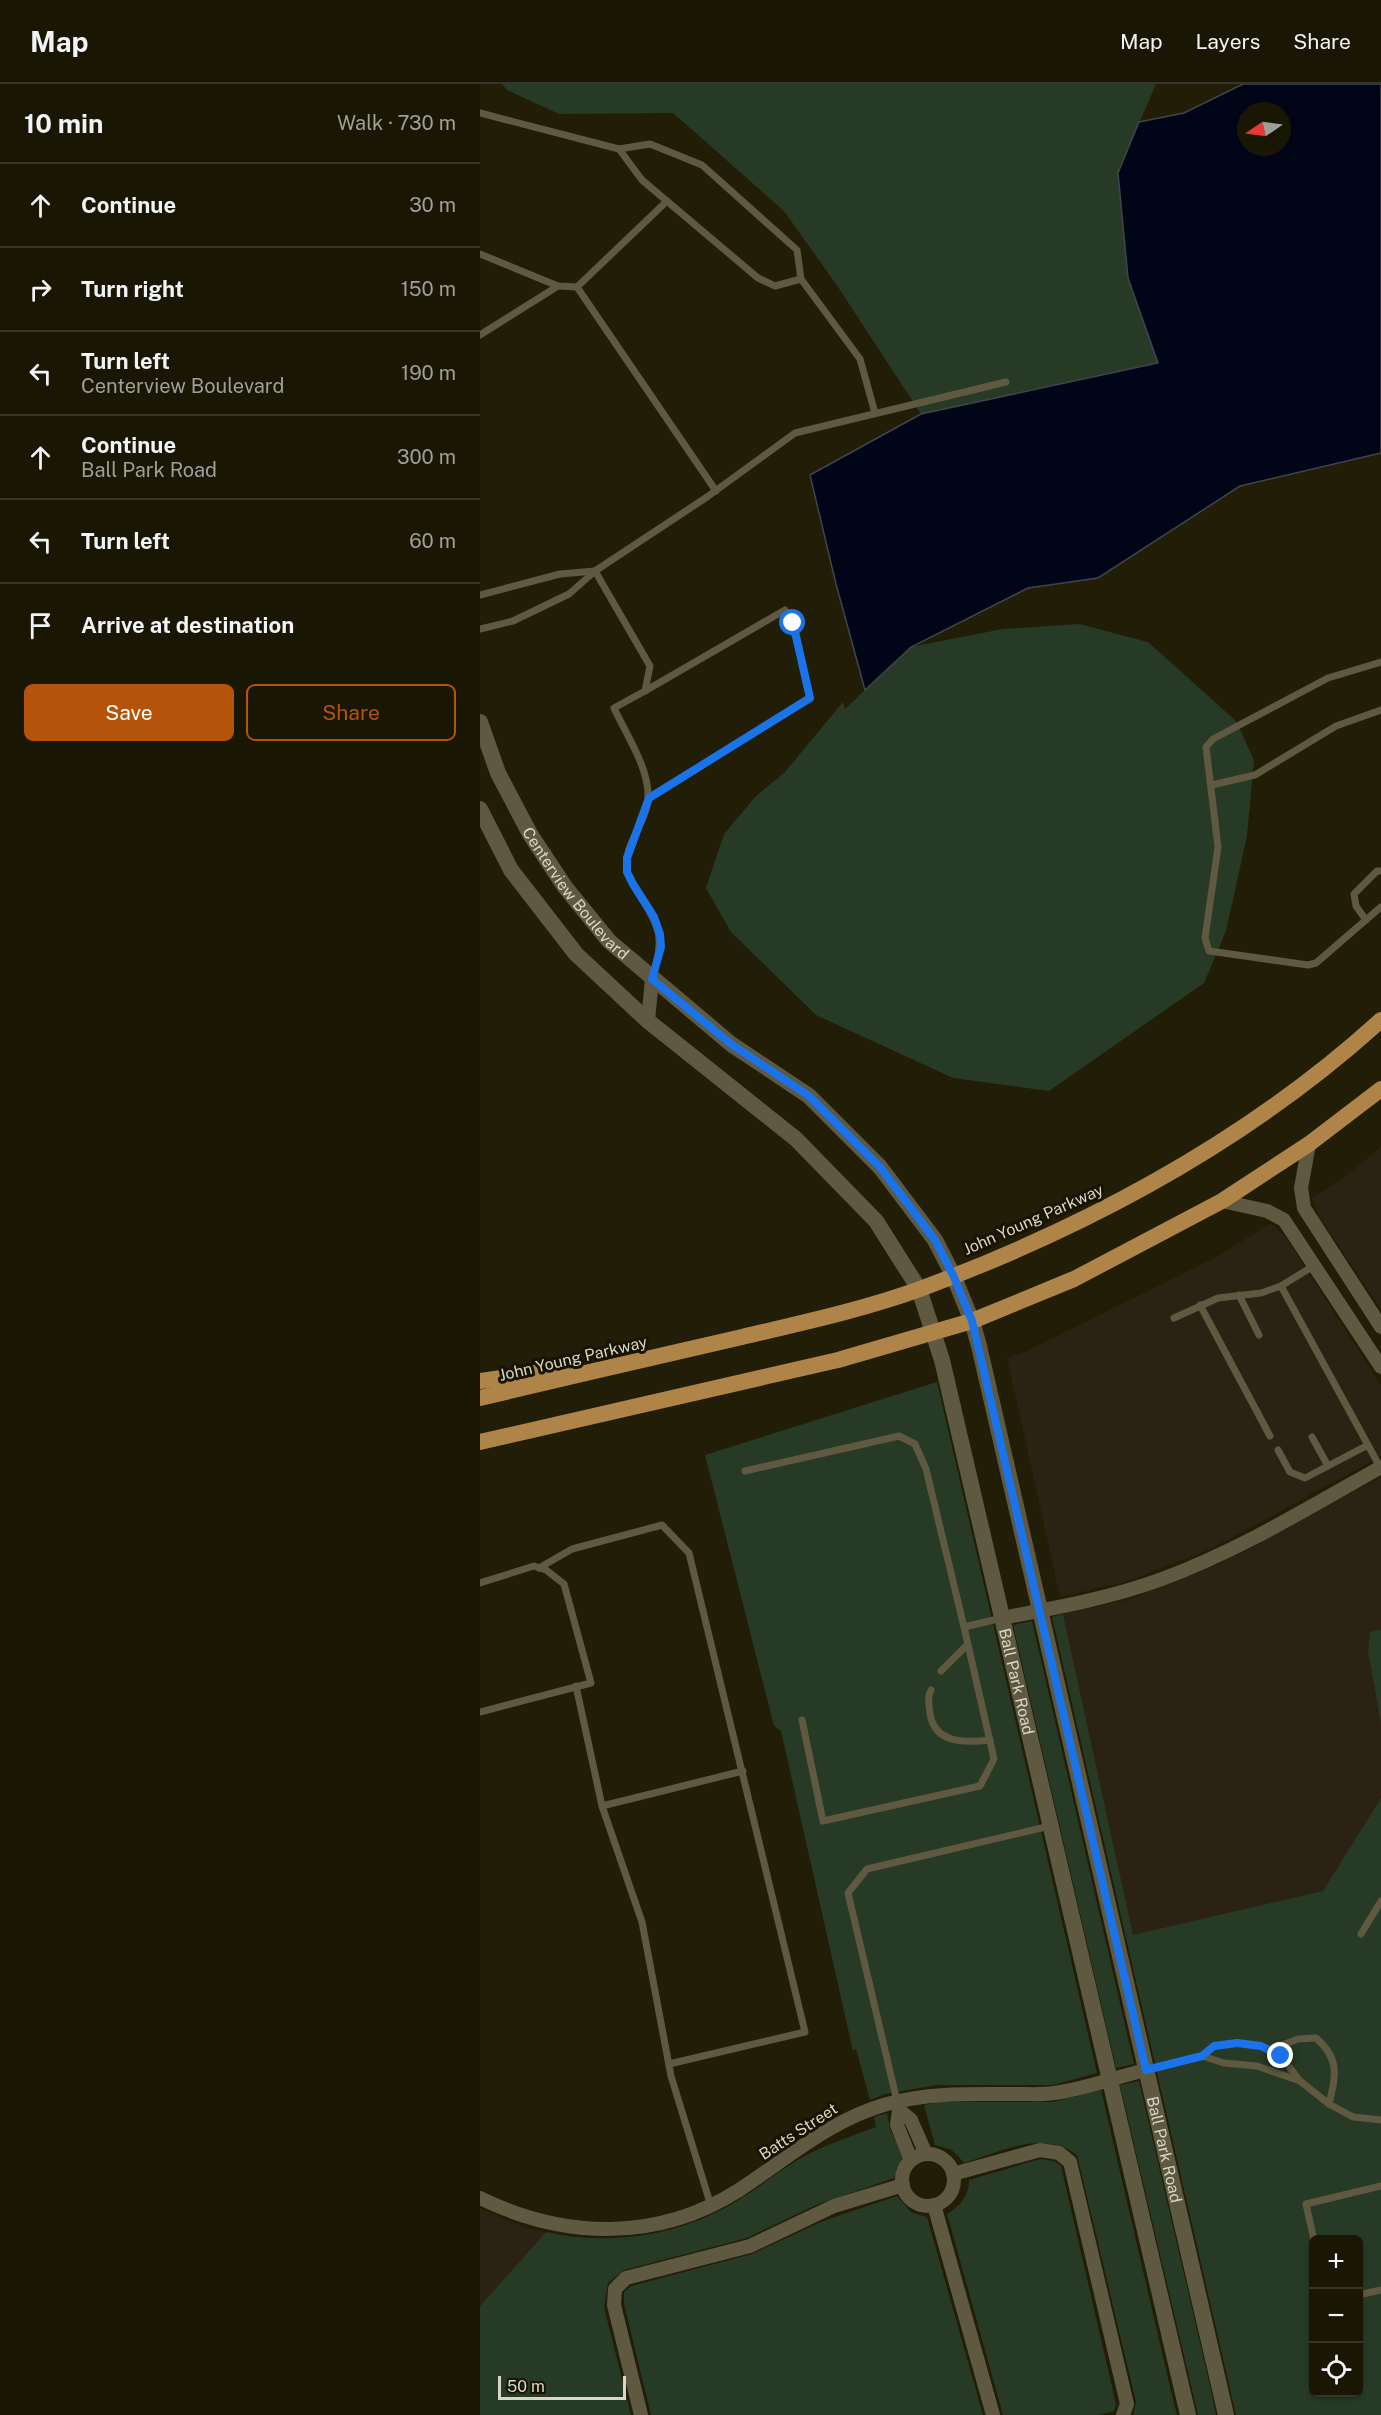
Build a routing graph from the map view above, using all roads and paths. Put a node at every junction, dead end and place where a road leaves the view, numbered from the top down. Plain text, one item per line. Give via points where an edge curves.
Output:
1 (480, 113) edge
2 (619, 149) junction
3 (667, 201) junction
4 (480, 254) edge
5 (801, 279) junction
6 (558, 286) junction
7 (577, 287) junction
8 (480, 335) edge
9 (1006, 382) dead end
10 (875, 413) junction
11 (716, 491) junction
12 (595, 571) junction
13 (480, 595) edge
14 (480, 630) edge
15 (1381, 662) edge
16 (645, 692) junction
17 (1381, 710) edge
18 (480, 723) edge
19 (1212, 785) junction
20 (649, 798) junction
21 (480, 809) edge
22 (1381, 871) edge
23 (1381, 907) edge
24 (1366, 920) junction
25 (652, 979) junction
26 (1381, 1020) edge
27 (648, 1021) junction
28 (1381, 1089) edge
29 (1309, 1144) junction
30 (1222, 1201) junction
31 (1332, 1253) junction
32 (1315, 1265) junction
33 (953, 1275) junction
34 (1281, 1286) junction
35 (920, 1289) junction
36 (1239, 1295) junction
37 (1200, 1305) junction
38 (1174, 1318) dead end
39 (972, 1321) junction
40 (1381, 1327) edge
41 (934, 1333) junction
42 (1259, 1335) dead end
43 (675, 1352) junction
44 (1381, 1367) edge
45 (480, 1381) edge
46 (480, 1398) edge
47 (1270, 1436) dead end
48 (1312, 1437) dead end
49 (480, 1442) edge
50 (1368, 1445) junction
51 (1278, 1450) dead end
52 (1328, 1466) junction
53 (1381, 1467) edge
54 (745, 1471) dead end
55 (539, 1568) junction
56 (480, 1583) edge
57 (1040, 1610) junction
58 (1002, 1618) junction
59 (964, 1628) junction
60 (968, 1644) junction
61 (940, 1671) dead end
62 (576, 1686) junction
63 (931, 1690) dead end
64 (480, 1712) edge
65 (802, 1719) dead end
66 (990, 1740) junction
67 (743, 1771) junction
68 (602, 1806) junction
69 (1050, 1826) junction
70 (1381, 1901) edge
71 (1361, 1934) dead end
72 (1269, 2050) junction
73 (1202, 2056) junction
74 (669, 2064) junction
75 (1146, 2070) junction
76 (1108, 2079) junction
77 (1300, 2081) junction
78 (1329, 2104) junction
79 (898, 2105) junction
80 (1381, 2121) edge
81 (926, 2154) junction
82 (911, 2160) junction
83 (953, 2174) junction
84 (903, 2185) junction
85 (1381, 2186) edge
86 (480, 2198) edge
87 (934, 2205) junction
88 (711, 2206) junction
89 (1313, 2235) edge
90 (1381, 2290) edge
91 (1363, 2294) edge
92 (641, 2415) edge
93 (993, 2415) edge
94 (1123, 2415) edge
95 (1188, 2415) edge
96 (1226, 2415) edge

1 - 2 lane
2 - 3 lane via 642,180
2 - 5 lane via 650,144 702,165 797,250
3 - 5 lane via 758,278 775,286
3 - 7 lane
4 - 6 lane
5 - 10 lane via 860,359
6 - 7 lane
6 - 8 lane
7 - 11 lane
9 - 10 lane
10 - 11 lane via 795,433
11 - 12 lane
12 - 13 lane via 560,574
12 - 14 lane via 569,594 513,621
12 - 16 lane via 650,666
15 - 19 lane via 1328,678 1213,739 1206,747
16 - 20 lane via 614,708 644,774
16 - 20 lane via 785,610 793,623 810,698
17 - 19 lane via 1336,726 1255,775
18 - 25 street, Centerview Boulevard via 498,773 535,843 609,941
19 - 24 lane via 1218,847 1205,938 1209,951 1308,965 1316,963
20 - 25 lane via 627,858 627,872 660,934 661,947
21 - 27 street, Centerview Boulevard via 511,870 576,954
22 - 24 lane via 1354,894 1356,906
23 - 24 lane
25 - 27 street
25 - 33 street, Centerview Boulevard via 731,1044 809,1096 880,1167 935,1240
26 - 33 highway, John Young Parkway via 1344,1053 1257,1117 1144,1189
27 - 35 street, Centerview Boulevard via 796,1139 854,1196 876,1221
28 - 29 highway
29 - 30 highway
29 - 31 street via 1300,1188 1304,1208
30 - 32 street via 1267,1211 1284,1220
30 - 39 highway via 1074,1280
31 - 32 street
31 - 40 street
32 - 34 lane
32 - 44 street
33 - 35 highway, John Young Parkway
33 - 39 street, Centerview Boulevard
34 - 36 lane
34 - 50 lane
35 - 41 street, Centerview Boulevard
35 - 43 highway, John Young Parkway
36 - 37 lane
36 - 42 lane
37 - 38 lane
37 - 47 lane
39 - 41 highway
39 - 57 street, Ball Park Road
41 - 49 highway via 838,1360
41 - 58 street, Ball Park Road
43 - 45 highway
43 - 46 highway, John Young Parkway
48 - 52 lane
50 - 52 lane
50 - 53 lane
51 - 52 lane via 1290,1472 1305,1478
53 - 57 street via 1275,1526 1162,1580
54 - 59 lane via 899,1436 915,1444 926,1469
55 - 56 lane via 534,1566
55 - 62 lane via 564,1584 591,1683
55 - 67 lane via 572,1549 662,1525 689,1553
57 - 58 street
57 - 75 street, Ball Park Road
58 - 59 lane
58 - 69 street, Ball Park Road
59 - 60 lane
60 - 61 lane
60 - 66 lane
62 - 64 lane
62 - 68 lane
63 - 66 lane via 930,1718 945,1738 965,1743
65 - 66 lane via 823,1821 980,1786 994,1759
67 - 68 lane
67 - 74 lane via 805,2032
68 - 74 lane via 642,1922
69 - 76 street, Ball Park Road
69 - 79 lane via 867,1869 848,1893
70 - 71 lane
72 - 73 lane via 1237,2043 1214,2046
72 - 77 lane via 1281,2056
72 - 78 lane via 1298,2039 1316,2038 1329,2049 1336,2075
73 - 75 lane
73 - 77 lane via 1257,2066
74 - 88 lane
75 - 76 street, Batts Street
75 - 96 street, Ball Park Road
76 - 79 street, Batts Street via 1054,2093 938,2094
76 - 95 street, Ball Park Road
77 - 78 lane
78 - 80 lane via 1353,2117
79 - 81 street via 911,2120
79 - 82 street via 897,2125
79 - 88 street, Batts Street via 854,2115 821,2132
81 - 82 street
81 - 83 street via 940,2157
82 - 84 street via 905,2168
83 - 87 street via 947,2197
83 - 94 street via 1040,2150 1059,2153 1070,2162 1126,2404
84 - 87 street via 914,2202
84 - 92 street via 834,2206 750,2246 626,2278 615,2289 614,2305
85 - 89 lane via 1306,2204
86 - 88 street, Batts Street via 528,2219 574,2229 617,2230 657,2224
87 - 93 street
90 - 91 lane

